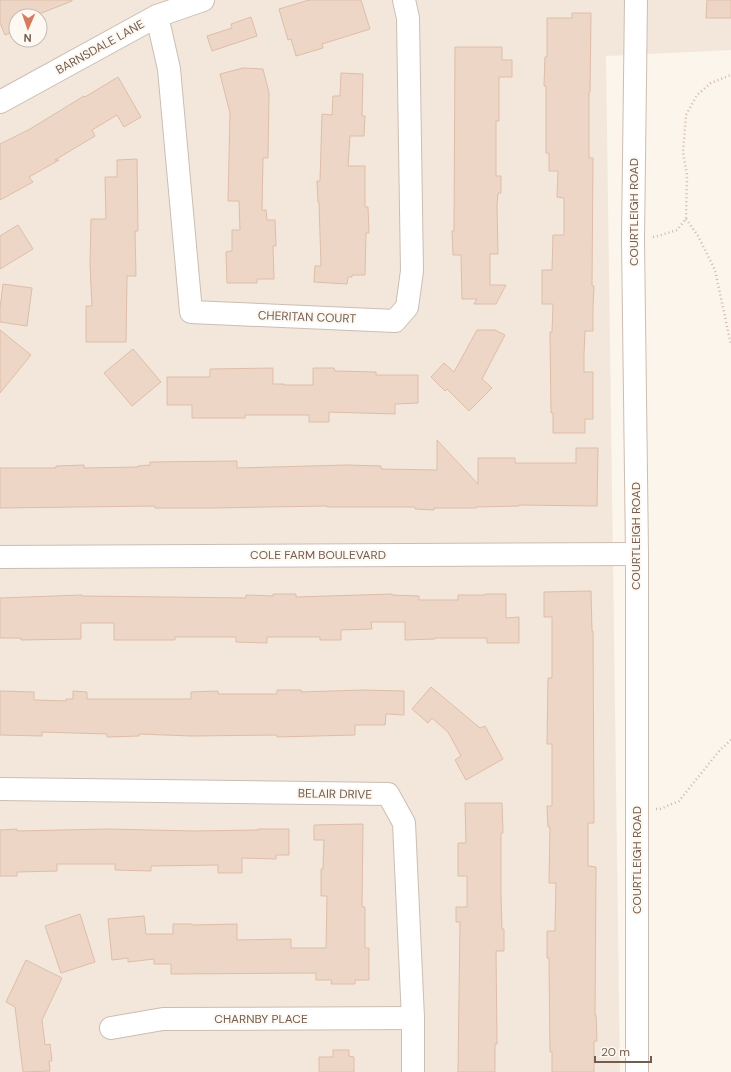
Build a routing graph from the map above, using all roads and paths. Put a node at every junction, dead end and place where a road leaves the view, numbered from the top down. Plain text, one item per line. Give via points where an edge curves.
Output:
1 (203, 0) edge
2 (404, 0) edge
3 (636, 0) edge
4 (156, 16) junction
5 (731, 74) edge
6 (0, 102) edge
7 (686, 219) junction
8 (633, 239) junction
9 (731, 345) edge
10 (637, 554) junction
11 (0, 557) edge
12 (731, 740) edge
13 (0, 789) edge
14 (637, 810) junction
15 (412, 1018) junction
16 (111, 1028) dead end
17 (413, 1072) edge
18 (637, 1072) edge

1 - 4 street, BARNSDALE LANE
2 - 4 street, CHERITAN COURT via 408,18 412,271 407,307 395,321 191,312 169,69
3 - 8 street, COURTLEIGH ROAD
4 - 6 street, BARNSDALE LANE
5 - 7 path via 711,83 697,95 686,115 683,152 687,175
7 - 8 path via 677,230 658,236
7 - 9 path via 698,236 715,270
8 - 10 street, COURTLEIGH ROAD
10 - 11 street, COLE FARM BOULEVARD
10 - 14 street, COURTLEIGH ROAD
12 - 14 path via 679,801 660,809
13 - 15 street, BELAIR DRIVE via 388,794 404,823
14 - 18 street, COURTLEIGH ROAD
15 - 16 street, CHARNBY PLACE via 162,1019
15 - 17 street, BELAIR DRIVE

